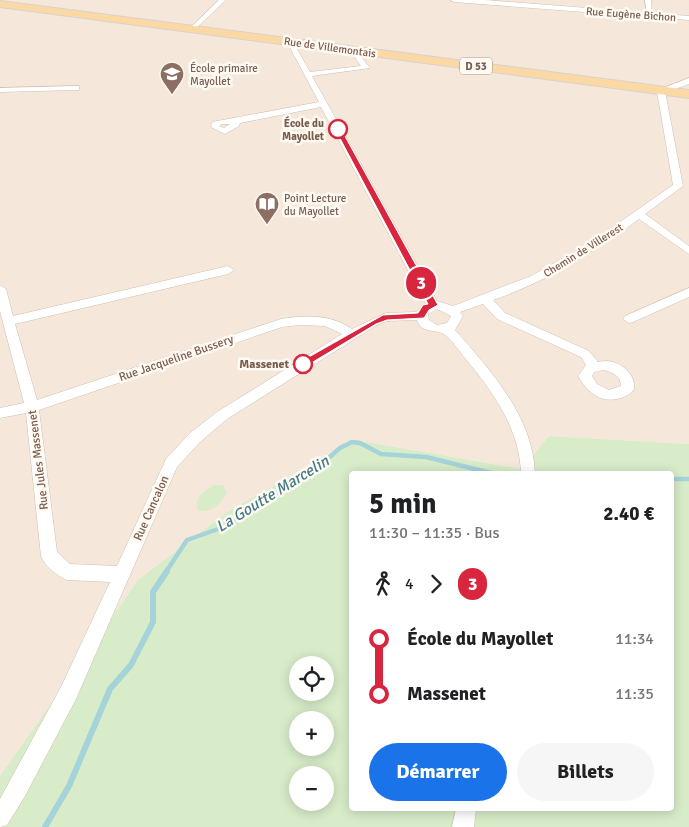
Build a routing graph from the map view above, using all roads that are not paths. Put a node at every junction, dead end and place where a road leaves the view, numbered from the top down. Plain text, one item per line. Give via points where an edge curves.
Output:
1 (223, 0) edge
2 (454, 0) edge
3 (648, 0) edge
4 (0, 4) edge
5 (650, 15) junction
6 (689, 18) edge
7 (192, 28) junction
8 (290, 42) junction
9 (354, 50) junction
10 (308, 74) junction
11 (689, 81) edge
12 (76, 88) dead end
13 (0, 90) edge
14 (661, 91) junction
15 (689, 94) edge
16 (325, 104) junction
17 (234, 122) dead end
18 (678, 186) junction
19 (689, 190) edge
20 (638, 214) junction
21 (689, 251) edge
22 (228, 270) dead end
23 (0, 289) edge
24 (689, 292) edge
25 (485, 299) junction
26 (433, 305) junction
27 (452, 310) junction
28 (420, 316) junction
29 (629, 319) dead end
30 (9, 321) junction
31 (448, 329) junction
32 (351, 334) junction
33 (594, 366) dead end
34 (32, 407) junction
35 (0, 413) edge
36 (529, 470) edge
37 (121, 574) junction
38 (466, 811) edge
39 (0, 818) edge
40 (463, 827) edge

1 - 7 street
2 - 5 street, Rue Eugène Bichon
3 - 5 street
4 - 7 main road, Rue de Villemontais / D 53
5 - 6 street, Rue Eugène Bichon
7 - 8 main road, Rue de Villemontais / D 53
8 - 9 main road, Rue de Villemontais / D 53
8 - 10 street
9 - 10 street via 366,68
9 - 14 main road, Rue de Villemontais / D 53
10 - 16 street
11 - 14 street
12 - 13 street
14 - 15 main road, D 53
14 - 18 street
16 - 17 street
16 - 26 street
18 - 19 street
18 - 20 street, Chemin de Villerest
20 - 21 street
20 - 25 street, Chemin de Villerest via 557,268
22 - 30 street
23 - 30 street, Rue Jules Massenet
24 - 29 street
25 - 27 street, Chemin de Villerest
25 - 33 street via 501,316 585,354
26 - 27 street
26 - 28 street
27 - 31 street via 457,316 456,322
28 - 31 street via 427,326
28 - 32 street, Rue Cancalon via 386,317
30 - 34 street, Rue Jules Massenet
31 - 36 street via 482,369 519,426
32 - 34 street, Rue Jacqueline Bussery via 339,325 313,318 281,323
32 - 37 street, Rue Cancalon via 257,393 186,444 171,463
34 - 35 street, Rue Jacqueline Bussery
34 - 37 street, Rue Jules Massenet via 48,556 68,572
37 - 39 street, Rue Cancalon via 69,692
38 - 40 street

